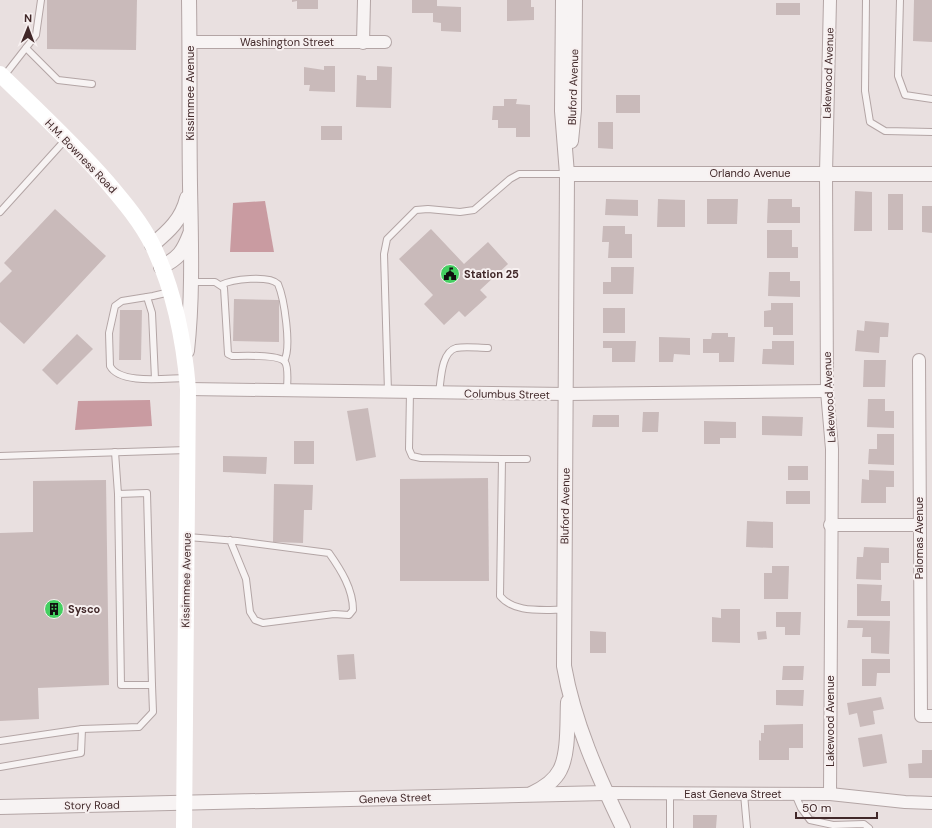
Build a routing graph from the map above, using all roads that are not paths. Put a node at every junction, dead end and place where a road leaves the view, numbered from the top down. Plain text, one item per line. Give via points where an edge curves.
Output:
1 (41, 0) edge
2 (189, 0) edge
3 (364, 0) edge
4 (563, 0) edge
5 (575, 0) edge
6 (830, 0) edge
7 (866, 0) edge
8 (900, 0) edge
9 (190, 42) junction
10 (385, 42) dead end
11 (363, 43) junction
12 (26, 48) junction
13 (1, 77) edge
14 (92, 84) dead end
15 (932, 99) edge
16 (932, 132) edge
17 (66, 139) junction
18 (826, 173) junction
19 (567, 174) junction
20 (932, 174) edge
21 (190, 186) junction
22 (0, 212) edge
23 (192, 228) junction
24 (152, 245) junction
25 (161, 267) junction
26 (192, 282) junction
27 (221, 285) junction
28 (170, 292) junction
29 (147, 297) junction
30 (488, 348) dead end
31 (186, 358) junction
32 (919, 360) dead end
33 (284, 361) junction
34 (155, 379) junction
35 (188, 383) junction
36 (287, 390) junction
37 (827, 391) junction
38 (388, 392) junction
39 (410, 392) junction
40 (439, 393) junction
41 (566, 394) junction
42 (187, 450) junction
43 (115, 452) junction
44 (0, 456) edge
45 (502, 459) junction
46 (527, 459) dead end
47 (118, 494) junction
48 (830, 525) junction
49 (919, 525) junction
50 (186, 536) junction
51 (230, 540) junction
52 (564, 610) junction
53 (152, 685) junction
54 (569, 694) junction
55 (926, 716) edge
56 (82, 729) junction
57 (0, 741) edge
58 (0, 767) edge
59 (606, 793) junction
60 (531, 794) junction
61 (670, 794) junction
62 (744, 794) junction
63 (795, 794) junction
64 (830, 794) junction
65 (184, 803) junction
66 (932, 803) edge
67 (0, 807) edge
68 (184, 828) edge
69 (623, 828) edge
70 (670, 828) edge
71 (747, 828) edge
72 (870, 828) edge

1 - 12 lane via 36,35
2 - 9 street, Kissimmee Avenue
3 - 11 street
4 - 19 street, Bluford Avenue via 562,111
5 - 19 street, Bluford Avenue via 574,110
6 - 18 street, Lakewood Avenue
7 - 16 lane via 865,91 870,122 885,131
8 - 15 lane via 898,76 905,94
9 - 11 street, Washington Street
9 - 21 street, Kissimmee Avenue
10 - 11 street, Washington Street
12 - 13 lane
12 - 14 lane via 58,80
13 - 17 main road, H.M. Bowness Road
17 - 22 lane
17 - 24 main road, H.M. Bowness Road via 127,205
18 - 19 street, Orlando Avenue
18 - 20 street, Orlando Avenue
18 - 37 street, Lakewood Avenue
19 - 38 lane via 519,174 474,210 416,210 388,238 384,254
19 - 41 street, Bluford Avenue
21 - 23 street, Kissimmee Avenue
21 - 24 street, Kissimmee Avenue via 184,211 172,229
23 - 25 street via 185,248 175,260
23 - 26 street, Kissimmee Avenue
24 - 25 main road, Kissimmee Avenue
25 - 28 main road, Kissimmee Avenue
26 - 27 lane via 215,282
26 - 31 street, Kissimmee Avenue
27 - 33 lane via 225,292 228,354 270,357
27 - 33 lane via 234,280 272,280 278,284 286,312
28 - 29 lane
28 - 31 main road, Kissimmee Avenue
29 - 34 lane via 152,313
29 - 34 lane via 122,301 115,306 109,332 110,366 120,376
30 - 40 lane via 456,348 449,353 444,362
31 - 35 main road, Kissimmee Avenue
32 - 49 street, Palomas Avenue
33 - 36 lane
34 - 35 lane
35 - 36 street, Columbus Street
35 - 42 main road, Kissimmee Avenue
36 - 38 street, Columbus Street
37 - 41 street, Columbus Street
37 - 48 street, Lakewood Avenue via 832,449
38 - 39 street, Columbus Street
39 - 40 street, Columbus Street
39 - 45 lane via 409,448 412,456
40 - 41 street, Columbus Street
41 - 52 street, Bluford Avenue
42 - 43 lane
42 - 50 main road, Kissimmee Avenue
43 - 44 lane
43 - 47 lane
45 - 46 lane
45 - 52 lane via 500,596 515,608
47 - 53 lane via 147,493
47 - 53 lane via 121,685
48 - 49 street
48 - 64 street, Lakewood Avenue
49 - 55 street, Palomas Avenue
50 - 51 lane
50 - 65 main road, Kissimmee Avenue
51 - 51 lane via 330,553 348,588 353,610 349,615 334,614 264,623 255,620 250,612 246,579
52 - 54 street, Bluford Avenue via 564,666
53 - 56 lane via 152,712 139,727
54 - 59 street, Bluford Avenue
54 - 60 street via 560,771 542,788
56 - 57 lane
56 - 58 lane via 81,753
59 - 60 street, Geneva Street
59 - 61 street, East Geneva Street
59 - 69 street, Bluford Avenue
60 - 65 street, Geneva Street
61 - 62 street, East Geneva Street
61 - 70 lane
62 - 63 street, East Geneva Street
62 - 71 lane
63 - 64 street, East Geneva Street
63 - 72 lane via 810,820 833,825 864,824
64 - 66 street, East Geneva Street
65 - 67 street, Story Road
65 - 68 main road, Kissimmee Avenue

